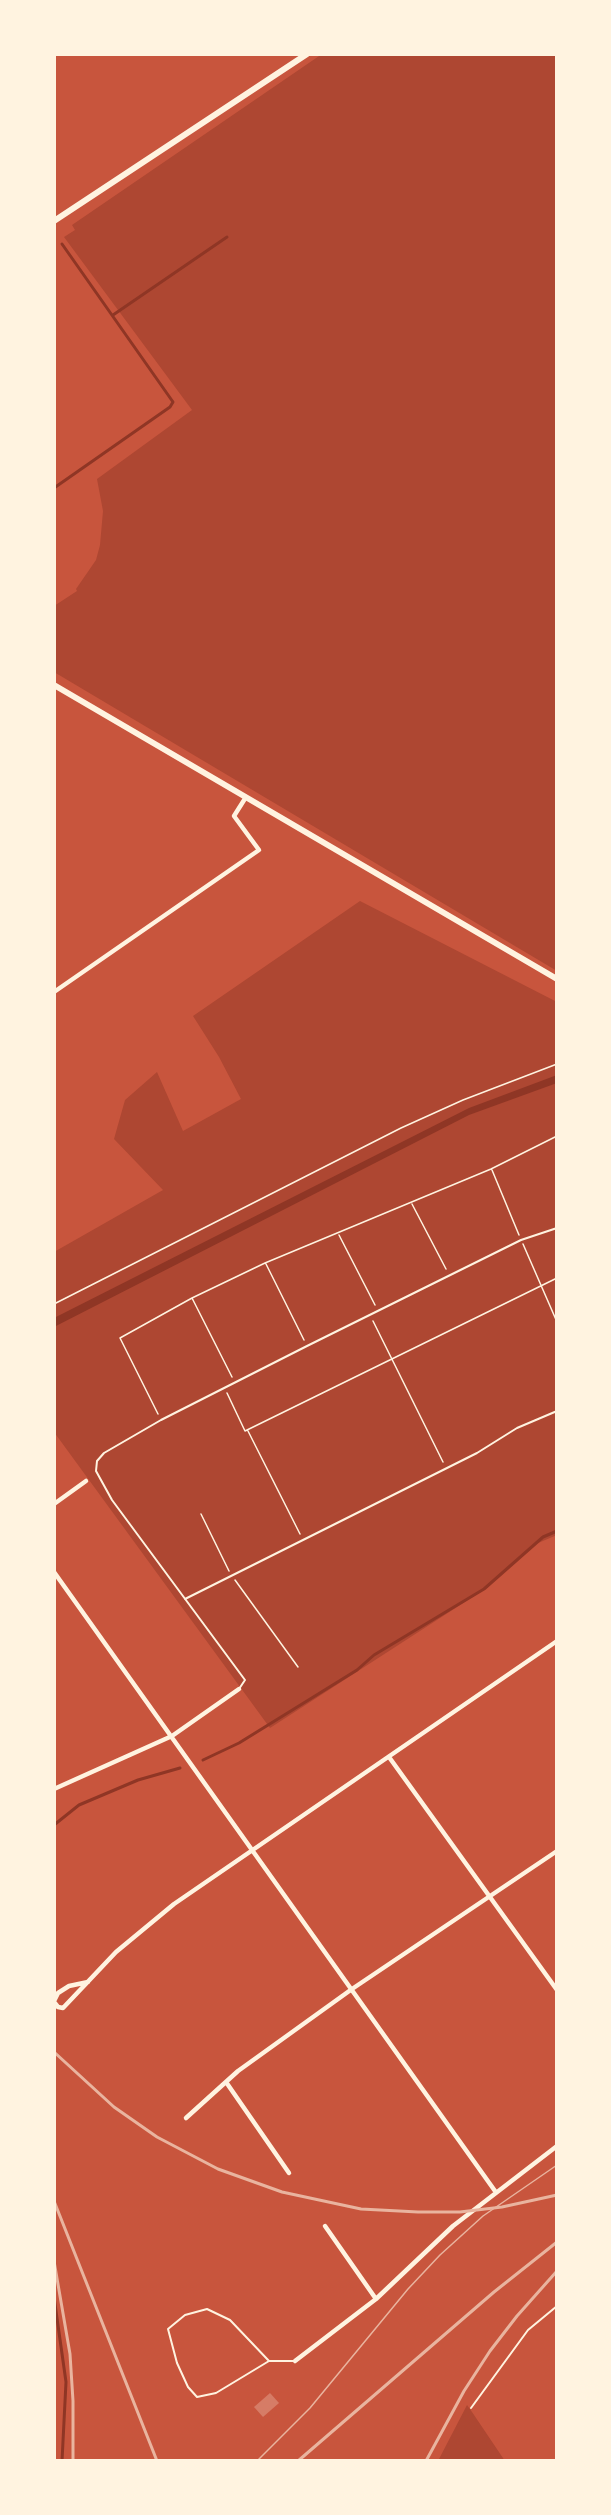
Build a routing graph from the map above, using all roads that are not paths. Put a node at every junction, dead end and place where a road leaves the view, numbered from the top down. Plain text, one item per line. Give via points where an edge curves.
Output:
1 (307, 54) edge
2 (54, 221) edge
3 (54, 685) edge
4 (246, 797) junction
5 (557, 979) edge
6 (54, 992) edge
7 (557, 1228) edge
8 (557, 1411) edge
9 (86, 1481) dead end
10 (54, 1504) edge
11 (54, 1572) edge
12 (185, 1599) junction
13 (557, 1641) edge
14 (239, 1689) joint
15 (172, 1736) junction
16 (390, 1757) junction
17 (54, 1789) edge
18 (254, 1850) junction
19 (557, 1851) edge
20 (491, 1897) junction
21 (88, 1982) junction
22 (352, 1989) junction
23 (557, 1990) edge
24 (54, 2001) edge
25 (226, 2082) junction
26 (186, 2118) dead end
27 (557, 2146) edge
28 (289, 2173) dead end
29 (495, 2191) junction
30 (325, 2226) dead end
31 (376, 2299) junction
32 (557, 2306) edge
33 (269, 2361) junction
34 (295, 2361) joint
35 (471, 2408) dead end

1 - 2 main road
3 - 4 main road
4 - 5 main road
4 - 6 street via 234,816 259,850
7 - 12 lane via 521,1240 449,1275 161,1420 104,1453 97,1461 96,1471 112,1500
8 - 12 lane
9 - 10 street
11 - 15 street
12 - 14 lane via 245,1680
13 - 16 street
14 - 15 street
15 - 17 street
15 - 18 street
16 - 18 street
16 - 20 street
18 - 21 street via 174,1905 116,1952
18 - 22 street
19 - 20 street
20 - 22 street
20 - 23 street
21 - 24 street via 69,1986
21 - 24 street via 63,2008
22 - 25 street
22 - 29 street
25 - 26 street
25 - 28 street
27 - 29 street
29 - 31 street
30 - 31 street
31 - 34 street
32 - 35 lane via 528,2330
33 - 33 lane via 216,2393 196,2397 177,2363 168,2330 185,2315 207,2309 231,2320
33 - 34 lane

